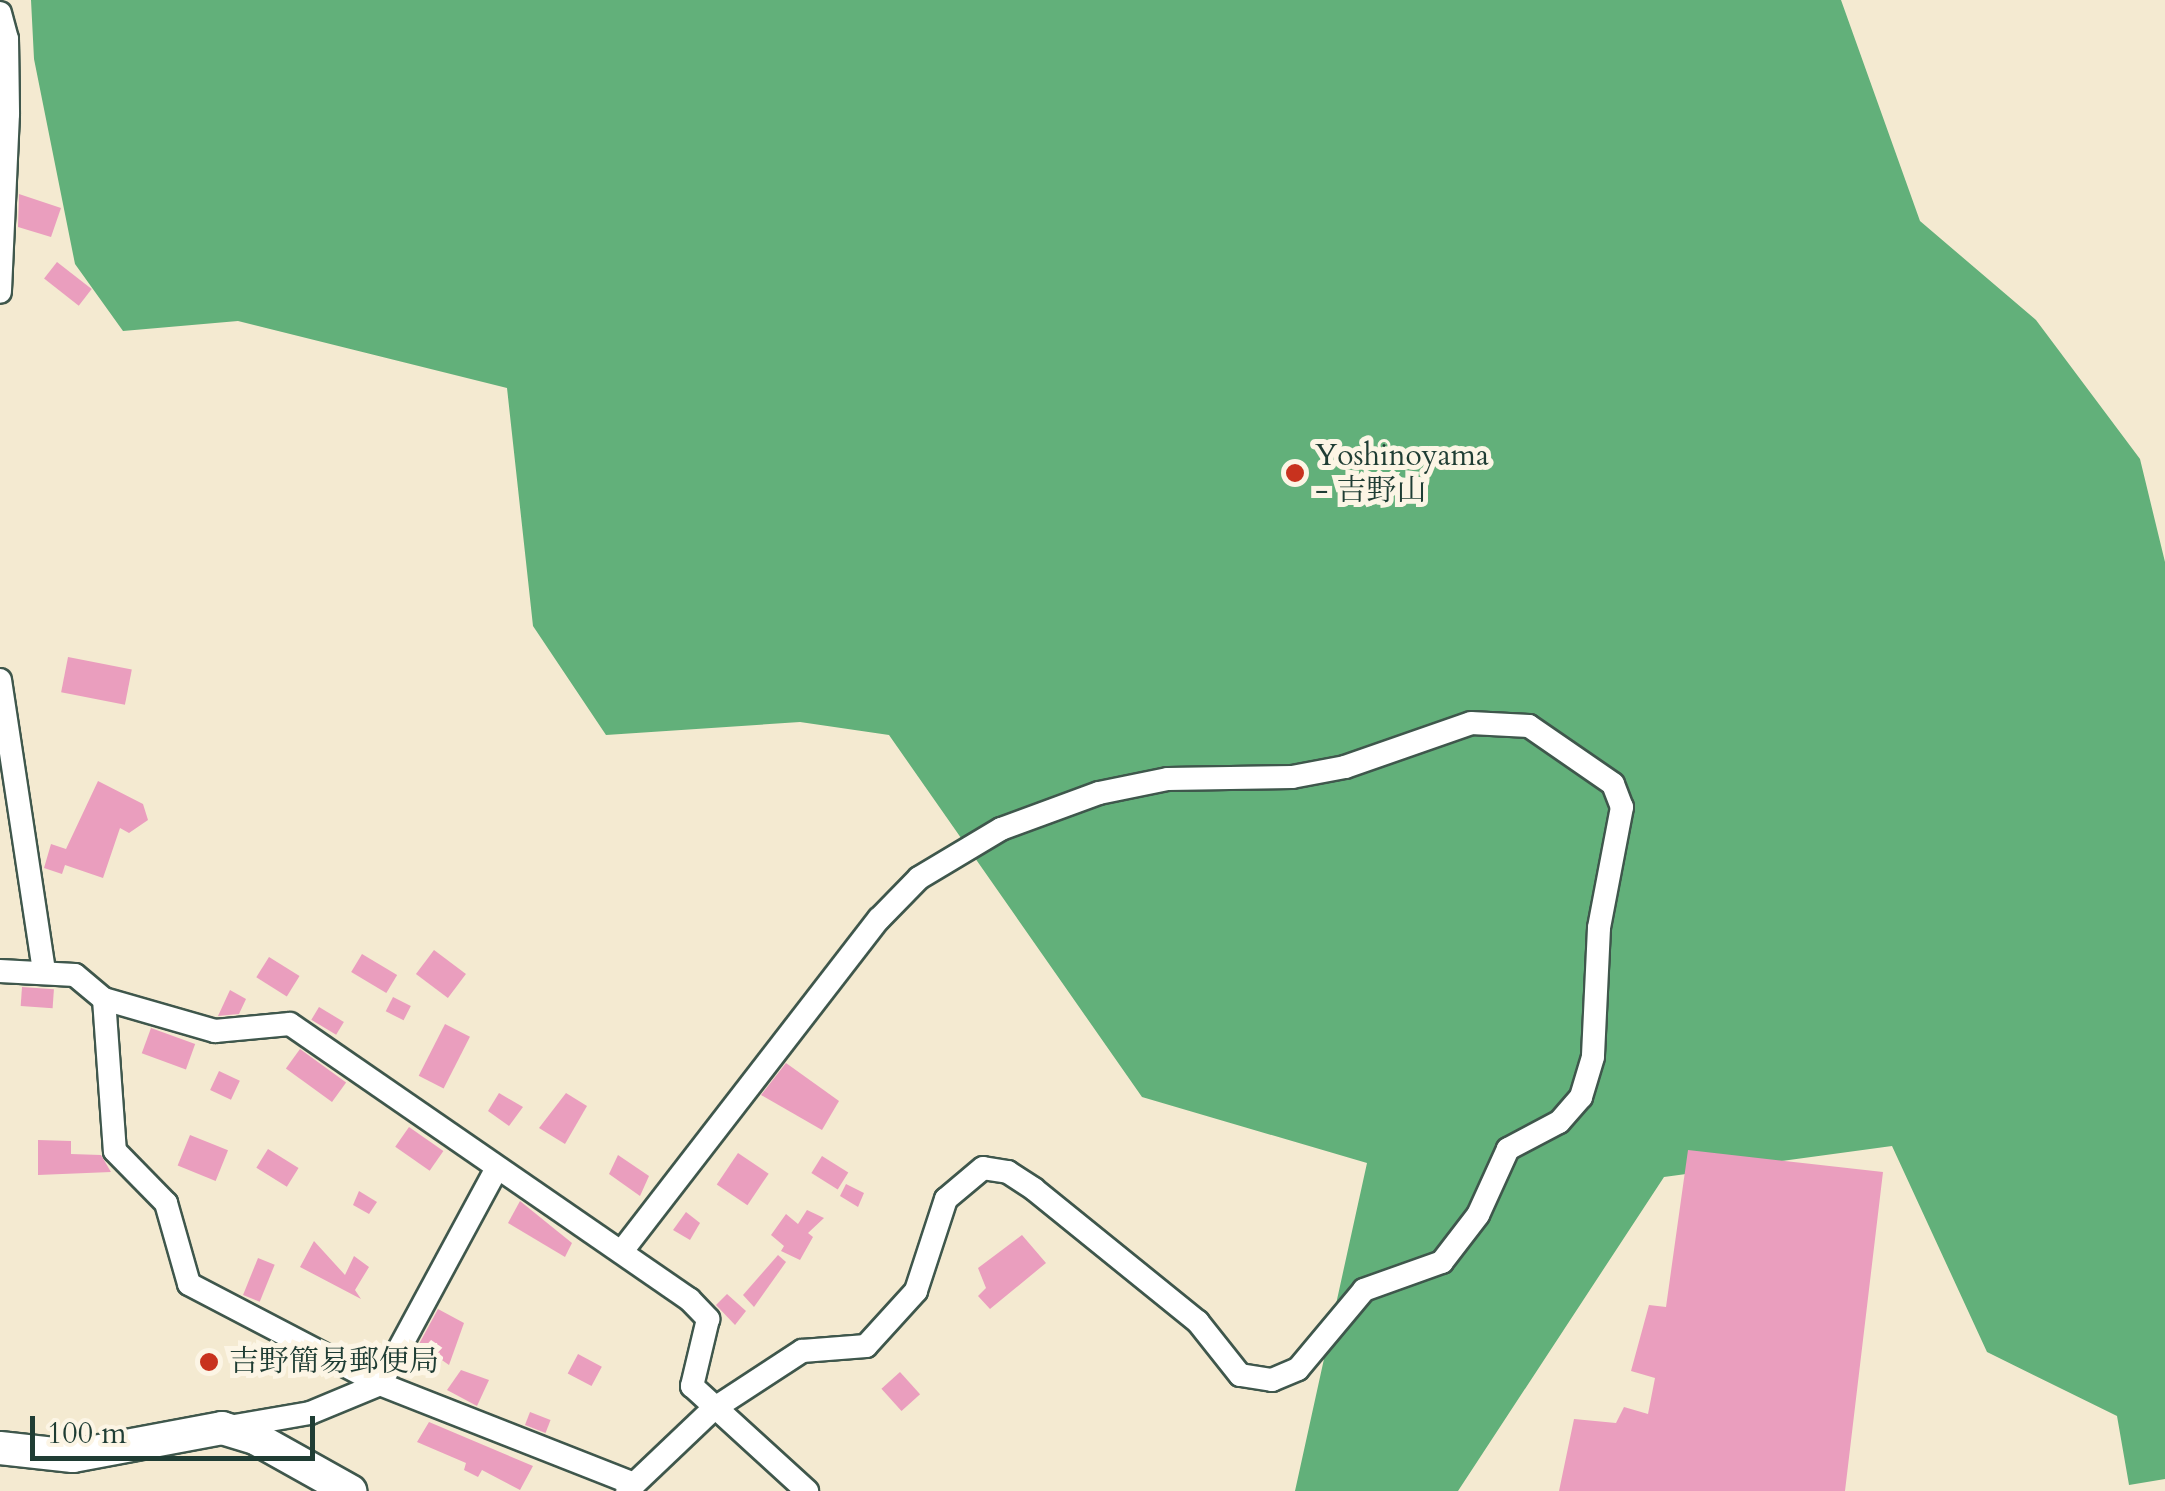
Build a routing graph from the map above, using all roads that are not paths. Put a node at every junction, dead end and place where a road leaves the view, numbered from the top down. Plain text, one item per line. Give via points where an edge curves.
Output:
1 (0, 13) edge
2 (0, 292) edge
3 (0, 680) edge
4 (44, 970) junction
5 (0, 971) edge
6 (104, 999) junction
7 (496, 1168) junction
8 (622, 1251) junction
9 (380, 1384) junction
10 (712, 1410) junction
11 (222, 1428) junction
12 (0, 1448) edge
13 (631, 1487) edge
14 (350, 1491) edge
15 (807, 1491) edge

1 - 2 street via 8,95
3 - 4 street
4 - 5 street
4 - 6 street via 75,974
6 - 7 street via 215,1031 290,1024
6 - 9 street via 115,1150 166,1203 189,1284
7 - 8 street
7 - 9 street
8 - 10 street via 708,1318 692,1386
8 - 10 street via 878,919 919,878 1000,829 1099,794 1168,779 1292,778 1344,767 1472,724 1529,726 1613,784 1622,807 1599,928 1593,1057 1581,1097 1559,1122 1508,1149 1478,1215 1442,1262 1364,1290 1298,1369 1272,1380 1240,1376 1198,1322 1094,1237 1008,1172 983,1168 946,1199 916,1290 866,1346 802,1351
9 - 11 street via 310,1413
9 - 13 street
10 - 13 street
10 - 15 street
11 - 12 main road via 73,1456
11 - 14 main road via 257,1439

